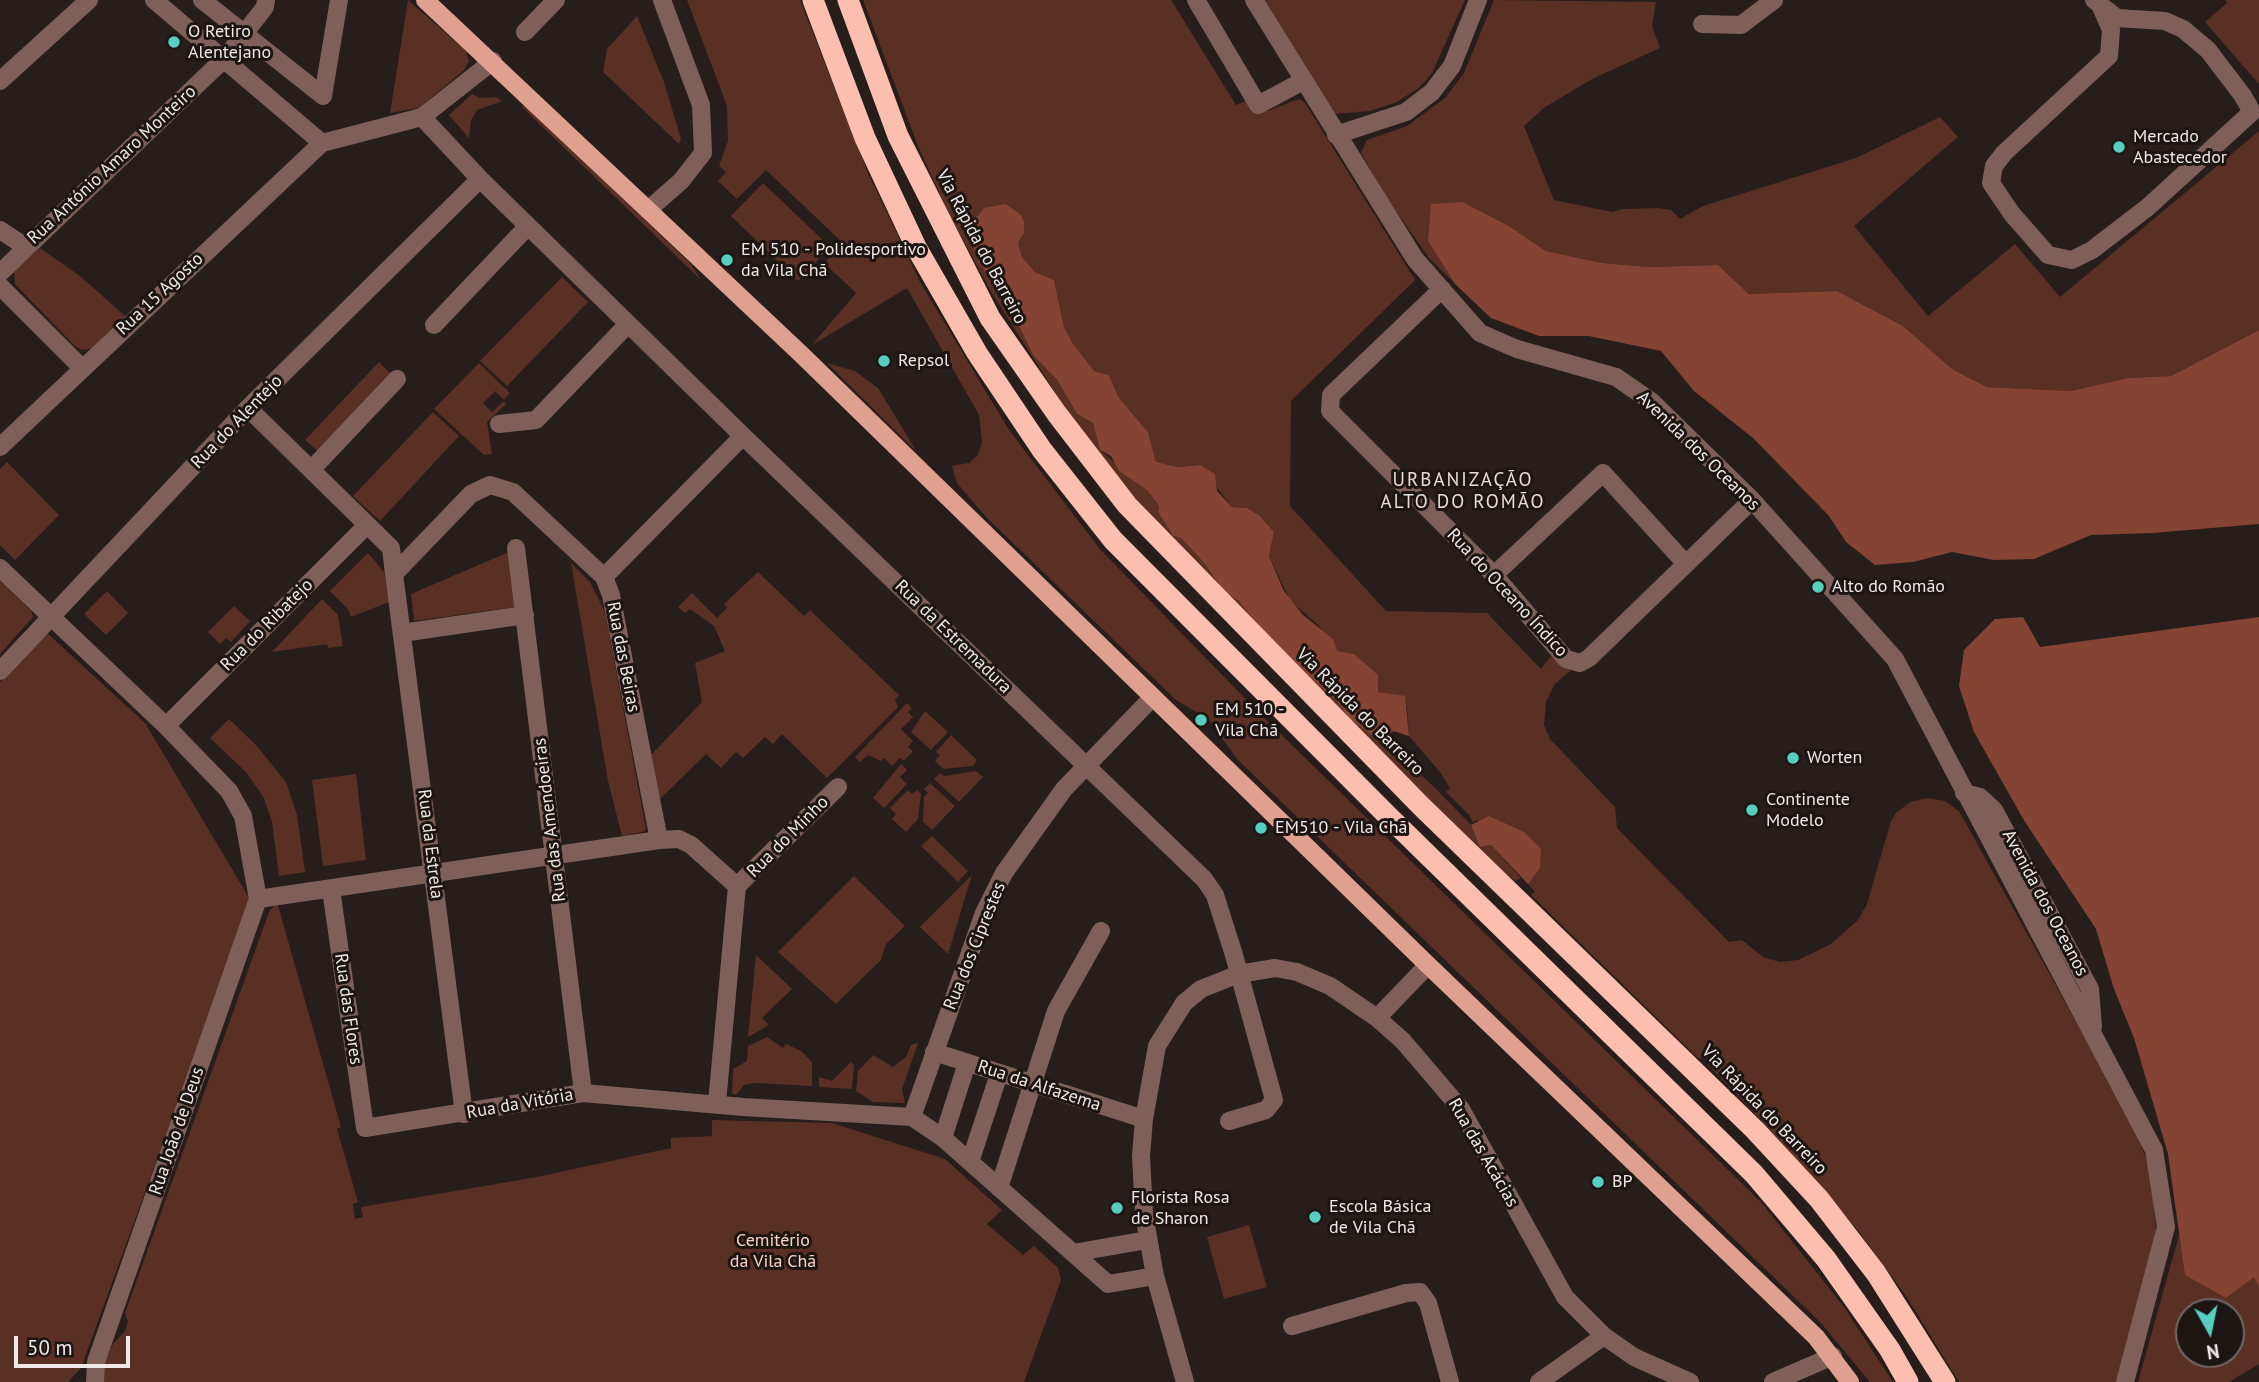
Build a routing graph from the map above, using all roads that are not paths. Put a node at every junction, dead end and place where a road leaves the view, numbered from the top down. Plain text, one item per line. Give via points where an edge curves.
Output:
1 (89, 0) edge
2 (154, 0) edge
3 (202, 0) edge
4 (266, 0) edge
5 (339, 0) edge
6 (425, 0) edge
7 (556, 0) edge
8 (662, 0) edge
9 (813, 0) edge
10 (848, 0) edge
11 (1196, 0) edge
12 (1254, 0) edge
13 (1478, 0) edge
14 (1773, 0) edge
15 (2098, 4) edge
16 (1702, 24) dead end
17 (525, 32) dead end
18 (244, 36) junction
19 (225, 58) junction
20 (492, 61) junction
21 (0, 81) edge
22 (1303, 81) junction
23 (422, 117) junction
24 (1336, 135) junction
25 (322, 144) junction
26 (480, 179) junction
27 (648, 210) junction
28 (528, 226) junction
29 (0, 230) edge
30 (26, 247) junction
31 (0, 273) edge
32 (0, 286) edge
33 (1442, 289) junction
34 (628, 324) junction
35 (435, 325) dead end
36 (82, 368) junction
37 (397, 379) dead end
38 (248, 408) junction
39 (499, 424) dead end
40 (743, 436) junction
41 (0, 447) edge
42 (312, 470) junction
43 (1752, 500) junction
44 (368, 525) junction
45 (516, 548) dead end
46 (1686, 564) junction
47 (0, 568) edge
48 (394, 574) junction
49 (1494, 575) junction
50 (604, 578) junction
51 (524, 615) junction
52 (51, 619) junction
53 (402, 633) junction
54 (0, 671) edge
55 (1152, 698) junction
56 (166, 726) junction
57 (1087, 765) junction
58 (838, 787) dead end
59 (659, 840) junction
60 (554, 856) junction
61 (434, 874) junction
62 (737, 886) junction
63 (331, 889) junction
64 (258, 900) junction
65 (1101, 931) dead end
66 (1428, 965) junction
67 (1239, 974) junction
68 (1377, 1018) junction
69 (934, 1052) junction
70 (967, 1063) junction
71 (999, 1074) junction
72 (1032, 1085) junction
73 (583, 1093) junction
74 (717, 1103) junction
75 (464, 1114) junction
76 (912, 1116) junction
77 (1144, 1119) junction
78 (1228, 1121) dead end
79 (365, 1128) joint
80 (943, 1138) junction
81 (970, 1162) junction
82 (999, 1188) junction
83 (1147, 1240) junction
84 (1073, 1253) junction
85 (1155, 1276) junction
86 (1292, 1326) dead end
87 (1604, 1336) junction
88 (1833, 1356) junction
89 (96, 1362) junction
90 (82, 1382) edge
91 (95, 1382) edge
92 (1185, 1382) edge
93 (1450, 1382) edge
94 (1539, 1382) edge
95 (1690, 1382) edge
96 (1773, 1382) edge
97 (1850, 1382) edge
98 (1908, 1382) edge
99 (1945, 1382) edge
100 (2125, 1382) edge

1 - 21 street
2 - 19 street
3 - 18 street
4 - 18 street, Rua António Amaro Monteiro
5 - 18 street via 323,96
6 - 20 main road
7 - 17 street
8 - 27 street via 701,105 703,153 681,181
9 - 98 highway via 865,138 916,247 977,354 1050,460 1123,550 1754,1174 1826,1259
10 - 99 highway, Via Rápida do Barreiro via 898,136 990,318 1056,414 1128,505 1421,806 1764,1139 1877,1273
11 - 22 street via 1258,105
12 - 22 street, Avenida dos Oceanos
13 - 24 street via 1452,66 1432,93 1406,112
14 - 16 street via 1741,25
15 - 15 street via 2111,30 2109,56 2004,153 1994,166 1991,183 2048,255 2071,260 2092,250 2148,206 2252,112 2208,50 2183,29 2165,21 2117,18
18 - 19 street, Rua António Amaro Monteiro
19 - 25 street
19 - 30 street, Rua António Amaro Monteiro
20 - 23 street
20 - 27 main road
22 - 24 street, Avenida dos Oceanos
23 - 25 street
23 - 26 street, Rua da Estremadura
24 - 33 street, Avenida dos Oceanos via 1415,259
25 - 36 street, Rua 15 Agosto
26 - 28 street, Rua da Estremadura
26 - 38 street, Rua do Alentejo
27 - 55 main road
28 - 34 street, Rua da Estremadura
28 - 35 street
29 - 30 street
30 - 31 street, Rua António Amaro Monteiro
32 - 36 street
33 - 43 street, Avenida dos Oceanos via 1480,333 1625,383 1652,402
33 - 49 street, Rua do Oceano Índico via 1331,395 1329,405 1333,416
34 - 39 street via 536,420
34 - 40 street, Rua da Estremadura
36 - 41 street, Rua 15 Agosto
37 - 42 street
38 - 42 street
38 - 52 street, Rua do Alentejo
40 - 50 street
40 - 57 street, Rua da Estremadura
42 - 44 street
43 - 46 street, Rua do Oceano Índico
43 - 100 street, Avenida dos Oceanos via 1895,659 1964,793 1980,797 1994,810 2091,989 2094,1034 2154,1150 2166,1227
44 - 48 street via 391,548
44 - 56 street, Rua do Ribatejo
45 - 51 street, Rua das Amendoeiras
46 - 49 street, Rua do Oceano Índico via 1580,663 1566,659
46 - 49 street via 1603,472
47 - 52 street
48 - 50 street, Rua das Beiras via 471,494 490,485 513,492
48 - 53 street, Rua da Estrela
50 - 59 street, Rua das Beiras
51 - 53 street
51 - 60 street, Rua das Amendoeiras
52 - 54 street, Rua do Alentejo
52 - 56 street
53 - 61 street, Rua da Estrela
55 - 57 street, Rua dos Ciprestes
55 - 66 main road
56 - 64 street via 237,803
57 - 67 street, Rua da Estremadura via 1204,879 1214,895
57 - 69 street, Rua dos Ciprestes via 1032,830 1004,873 984,914
58 - 62 street, Rua do Minho
59 - 60 street
59 - 62 street via 679,839 691,845
60 - 61 street
60 - 73 street, Rua das Amendoeiras
61 - 63 street
61 - 75 street, Rua da Estrela
62 - 74 street
63 - 64 street
63 - 79 street, Rua das Flores
64 - 89 street, Rua João de Deus
65 - 72 street via 1056,1012
66 - 68 street
66 - 88 main road
67 - 68 street, Rua das Acácias via 1275,968 1297,972 1330,986
67 - 77 street, Rua das Acácias via 1201,989 1168,1023 1157,1046
67 - 78 street, Rua da Estremadura via 1274,1100 1266,1110
68 - 87 street, Rua das Acácias via 1424,1062 1461,1109 1558,1287
69 - 70 street, Rua da Alfazema
69 - 76 street, Rua dos Ciprestes
70 - 71 street, Rua da Alfazema
70 - 80 street
71 - 72 street, Rua da Alfazema
71 - 81 street
72 - 77 street, Rua da Alfazema
72 - 82 street
73 - 74 street, Rua da Vitória
73 - 75 street, Rua da Vitória
74 - 76 street, Rua da Vitória
75 - 79 street, Rua da Vitória
76 - 80 street
77 - 83 street, Rua das Acácias via 1141,1156
80 - 81 street
81 - 82 street
82 - 84 street
83 - 84 street
83 - 85 street, Rua das Acácias
84 - 85 street via 1108,1284
85 - 92 street, Rua das Acácias
86 - 93 street via 1420,1292 1428,1303
87 - 94 street
87 - 95 street, Rua das Acácias via 1634,1357
88 - 96 street
88 - 97 main road
89 - 90 street, Rua João de Deus
89 - 91 street, Rua João de Deus

